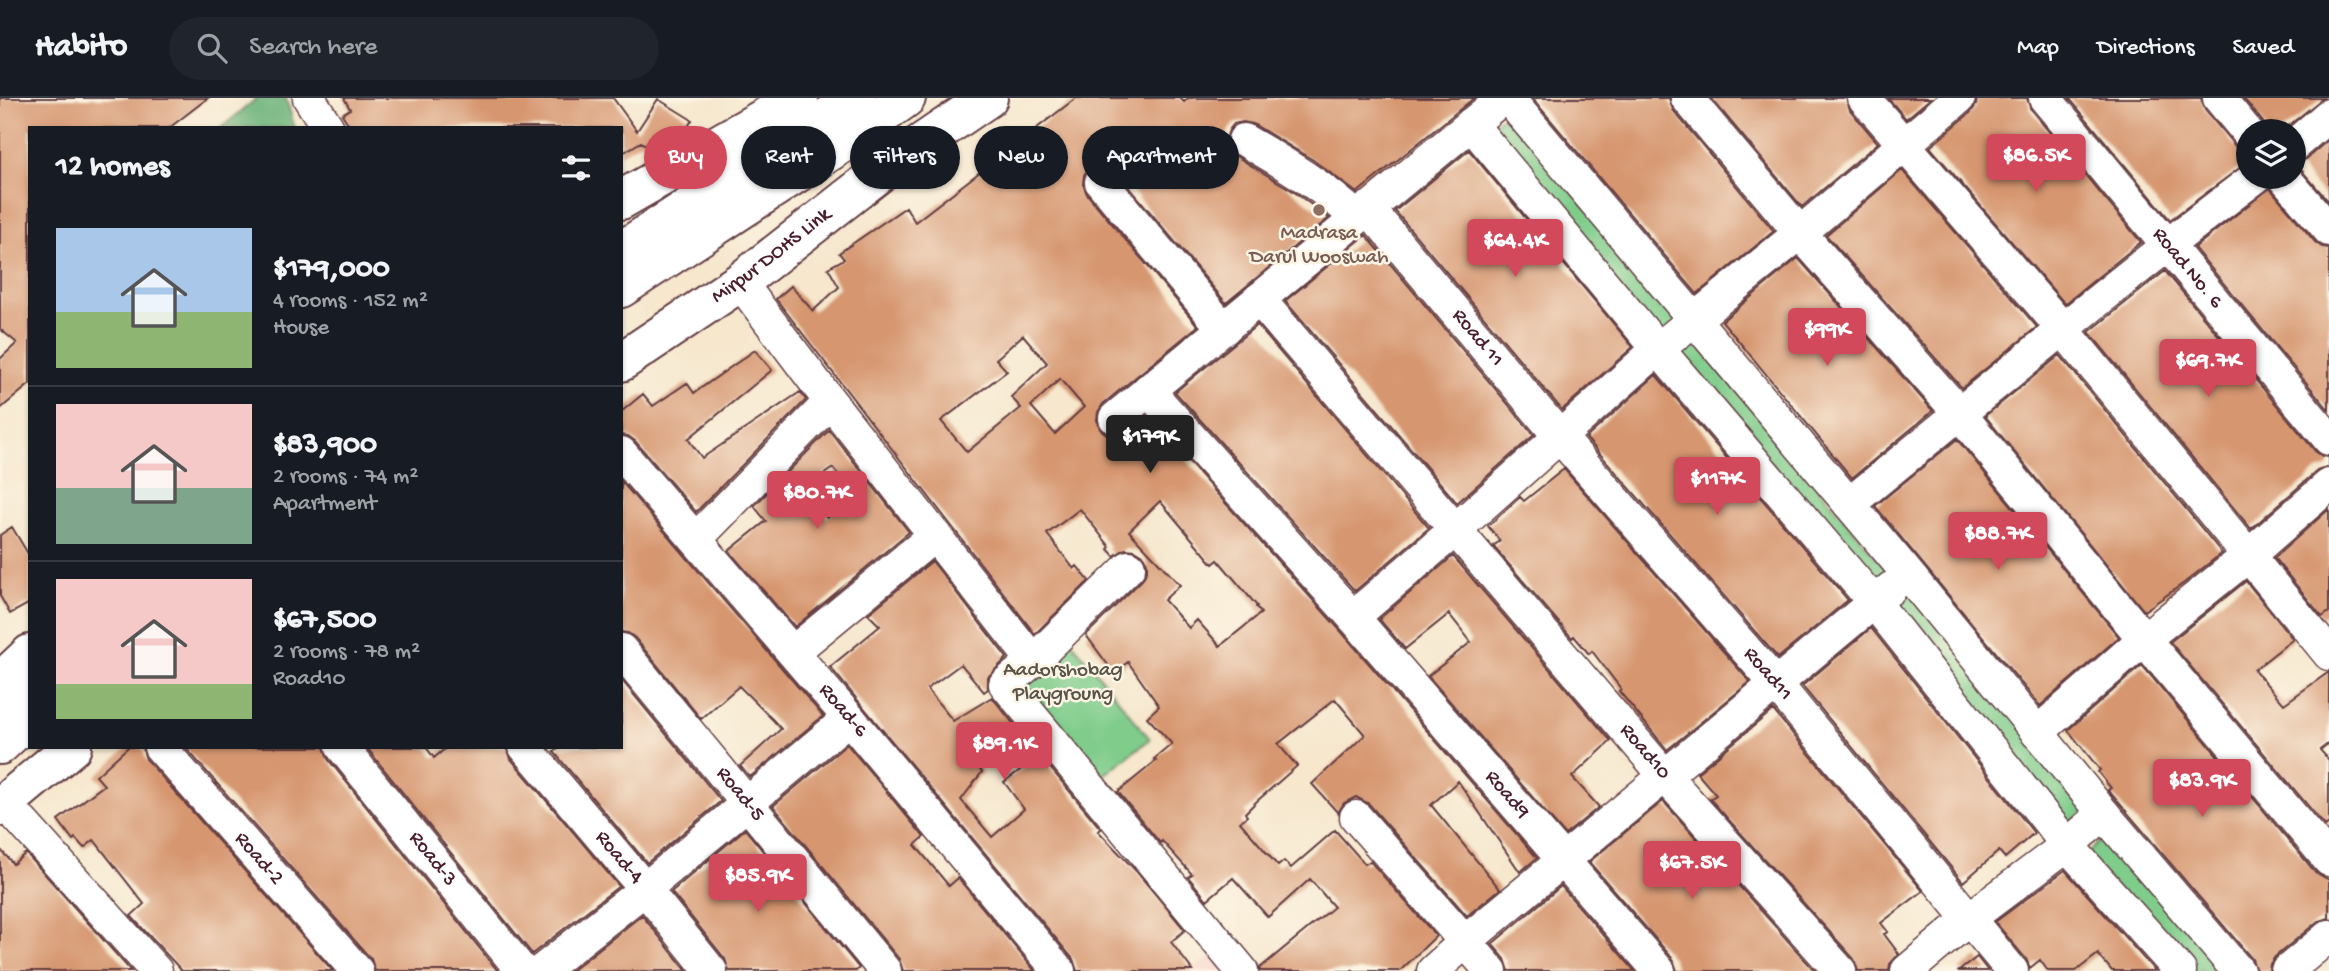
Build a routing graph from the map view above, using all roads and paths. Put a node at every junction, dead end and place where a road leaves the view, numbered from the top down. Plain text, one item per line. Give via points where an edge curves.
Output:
1 (309, 98) edge
2 (799, 98) edge
3 (857, 98) edge
4 (906, 98) edge
5 (988, 98) edge
6 (1508, 98) edge
7 (1687, 98) edge
8 (1864, 98) edge
9 (1959, 98) edge
10 (2045, 98) edge
11 (2219, 98) edge
12 (1482, 109) edge
13 (2329, 115) edge
14 (2236, 119) edge
15 (327, 126) edge
16 (2306, 135) edge
17 (1244, 140) dead end
18 (1903, 144) junction
19 (1107, 189) edge
20 (2240, 189) edge
21 (2294, 189) edge
22 (623, 199) edge
23 (1363, 213) junction
24 (2329, 230) edge
25 (1800, 233) junction
26 (2168, 243) junction
27 (623, 250) edge
28 (740, 282) junction
29 (623, 287) edge
30 (1259, 299) junction
31 (1694, 321) junction
32 (678, 325) junction
33 (1224, 328) junction
34 (2062, 328) junction
35 (623, 333) edge
36 (1658, 349) junction
37 (623, 361) edge
38 (1149, 390) junction
39 (830, 402) junction
40 (1960, 414) junction
41 (1115, 418) dead end
42 (1560, 437) junction
43 (2329, 439) edge
44 (623, 455) edge
45 (2329, 485) edge
46 (1849, 504) junction
47 (1455, 530) junction
48 (935, 536) junction
49 (696, 540) junction
50 (2248, 556) junction
51 (1129, 567) dead end
52 (1908, 574) junction
53 (1874, 602) junction
54 (1353, 617) junction
55 (2144, 639) junction
56 (623, 652) edge
57 (793, 652) junction
58 (2329, 654) edge
59 (28, 656) edge
60 (1033, 661) junction
61 (1776, 684) junction
62 (17, 707) edge
63 (849, 718) junction
64 (2037, 733) junction
65 (28, 744) edge
66 (0, 745) edge
67 (69, 749) edge
68 (162, 749) edge
69 (344, 749) edge
70 (528, 749) edge
71 (1665, 776) junction
72 (2, 793) edge
73 (748, 803) junction
74 (2104, 814) junction
75 (1356, 817) dead end
76 (2067, 845) junction
77 (1563, 860) junction
78 (2329, 860) edge
79 (645, 889) junction
80 (1970, 918) junction
81 (2329, 936) edge
82 (1466, 941) junction
83 (156, 971) edge
84 (357, 971) edge
85 (522, 971) edge
86 (541, 971) edge
87 (711, 971) edge
88 (885, 971) edge
89 (1059, 971) edge
90 (1242, 971) edge
91 (1433, 971) edge
92 (1491, 971) edge
93 (1660, 971) edge
94 (1840, 971) edge
95 (1907, 971) edge
96 (2012, 971) edge
97 (2180, 971) edge
98 (2238, 971) edge
99 (2287, 971) edge

1 - 15 street
2 - 22 main road
3 - 27 main road
4 - 29 main road
5 - 28 main road, Mirpur DOHS Link via 891,164
6 - 31 street
7 - 25 street
8 - 18 street
9 - 18 street
10 - 26 street, Road No. 6
11 - 14 street
12 - 23 street
12 - 36 street
13 - 16 street
17 - 23 street, Road 11
18 - 25 street
18 - 34 street
19 - 33 street
20 - 26 street
21 - 24 street
23 - 30 street
23 - 42 street, Road 11
25 - 31 street
25 - 40 street
26 - 34 street
26 - 43 street, Road No. 6
28 - 32 main road, Mirpur DOHS Link
28 - 39 street
30 - 33 street
30 - 47 street, Road10
31 - 36 street
31 - 46 street
32 - 35 main road
32 - 37 main road, Mirpur DOHS Link
33 - 38 street
34 - 40 street
34 - 50 street
36 - 42 street
36 - 53 street
38 - 41 street
38 - 54 street, Road9
39 - 48 street
39 - 49 street
40 - 46 street
40 - 55 street
42 - 47 street
42 - 61 street, Road11
44 - 49 street, Road-6
45 - 50 street
46 - 52 street
47 - 54 street
47 - 71 street, Road10
48 - 57 street
48 - 60 street
49 - 57 street, Road-6
50 - 55 street
50 - 58 street
51 - 60 street
52 - 53 street
52 - 64 street
53 - 61 street
53 - 76 street
54 - 77 street, Road9
55 - 64 street
55 - 78 street
56 - 73 street, Road-5
57 - 63 street, Road-6
59 - 62 main road via 13,670
60 - 90 street via 1005,684
61 - 71 street
61 - 80 street, Road11
62 - 66 main road
63 - 73 street
63 - 89 street, Road-6
64 - 74 street
65 - 72 main road
67 - 72 main road
68 - 84 street, Road-2
69 - 85 street, Road-3
70 - 79 street, Road-4
71 - 77 street
71 - 94 street, Road10
72 - 83 street
73 - 79 street
73 - 88 street, Road-5
74 - 76 street
74 - 98 street
75 - 82 street
76 - 80 street
76 - 97 street
77 - 82 street
77 - 93 street, Road9
79 - 86 street
79 - 87 street, Road-4
80 - 95 street
80 - 96 street, Road11
81 - 99 street
82 - 91 street
82 - 92 street

